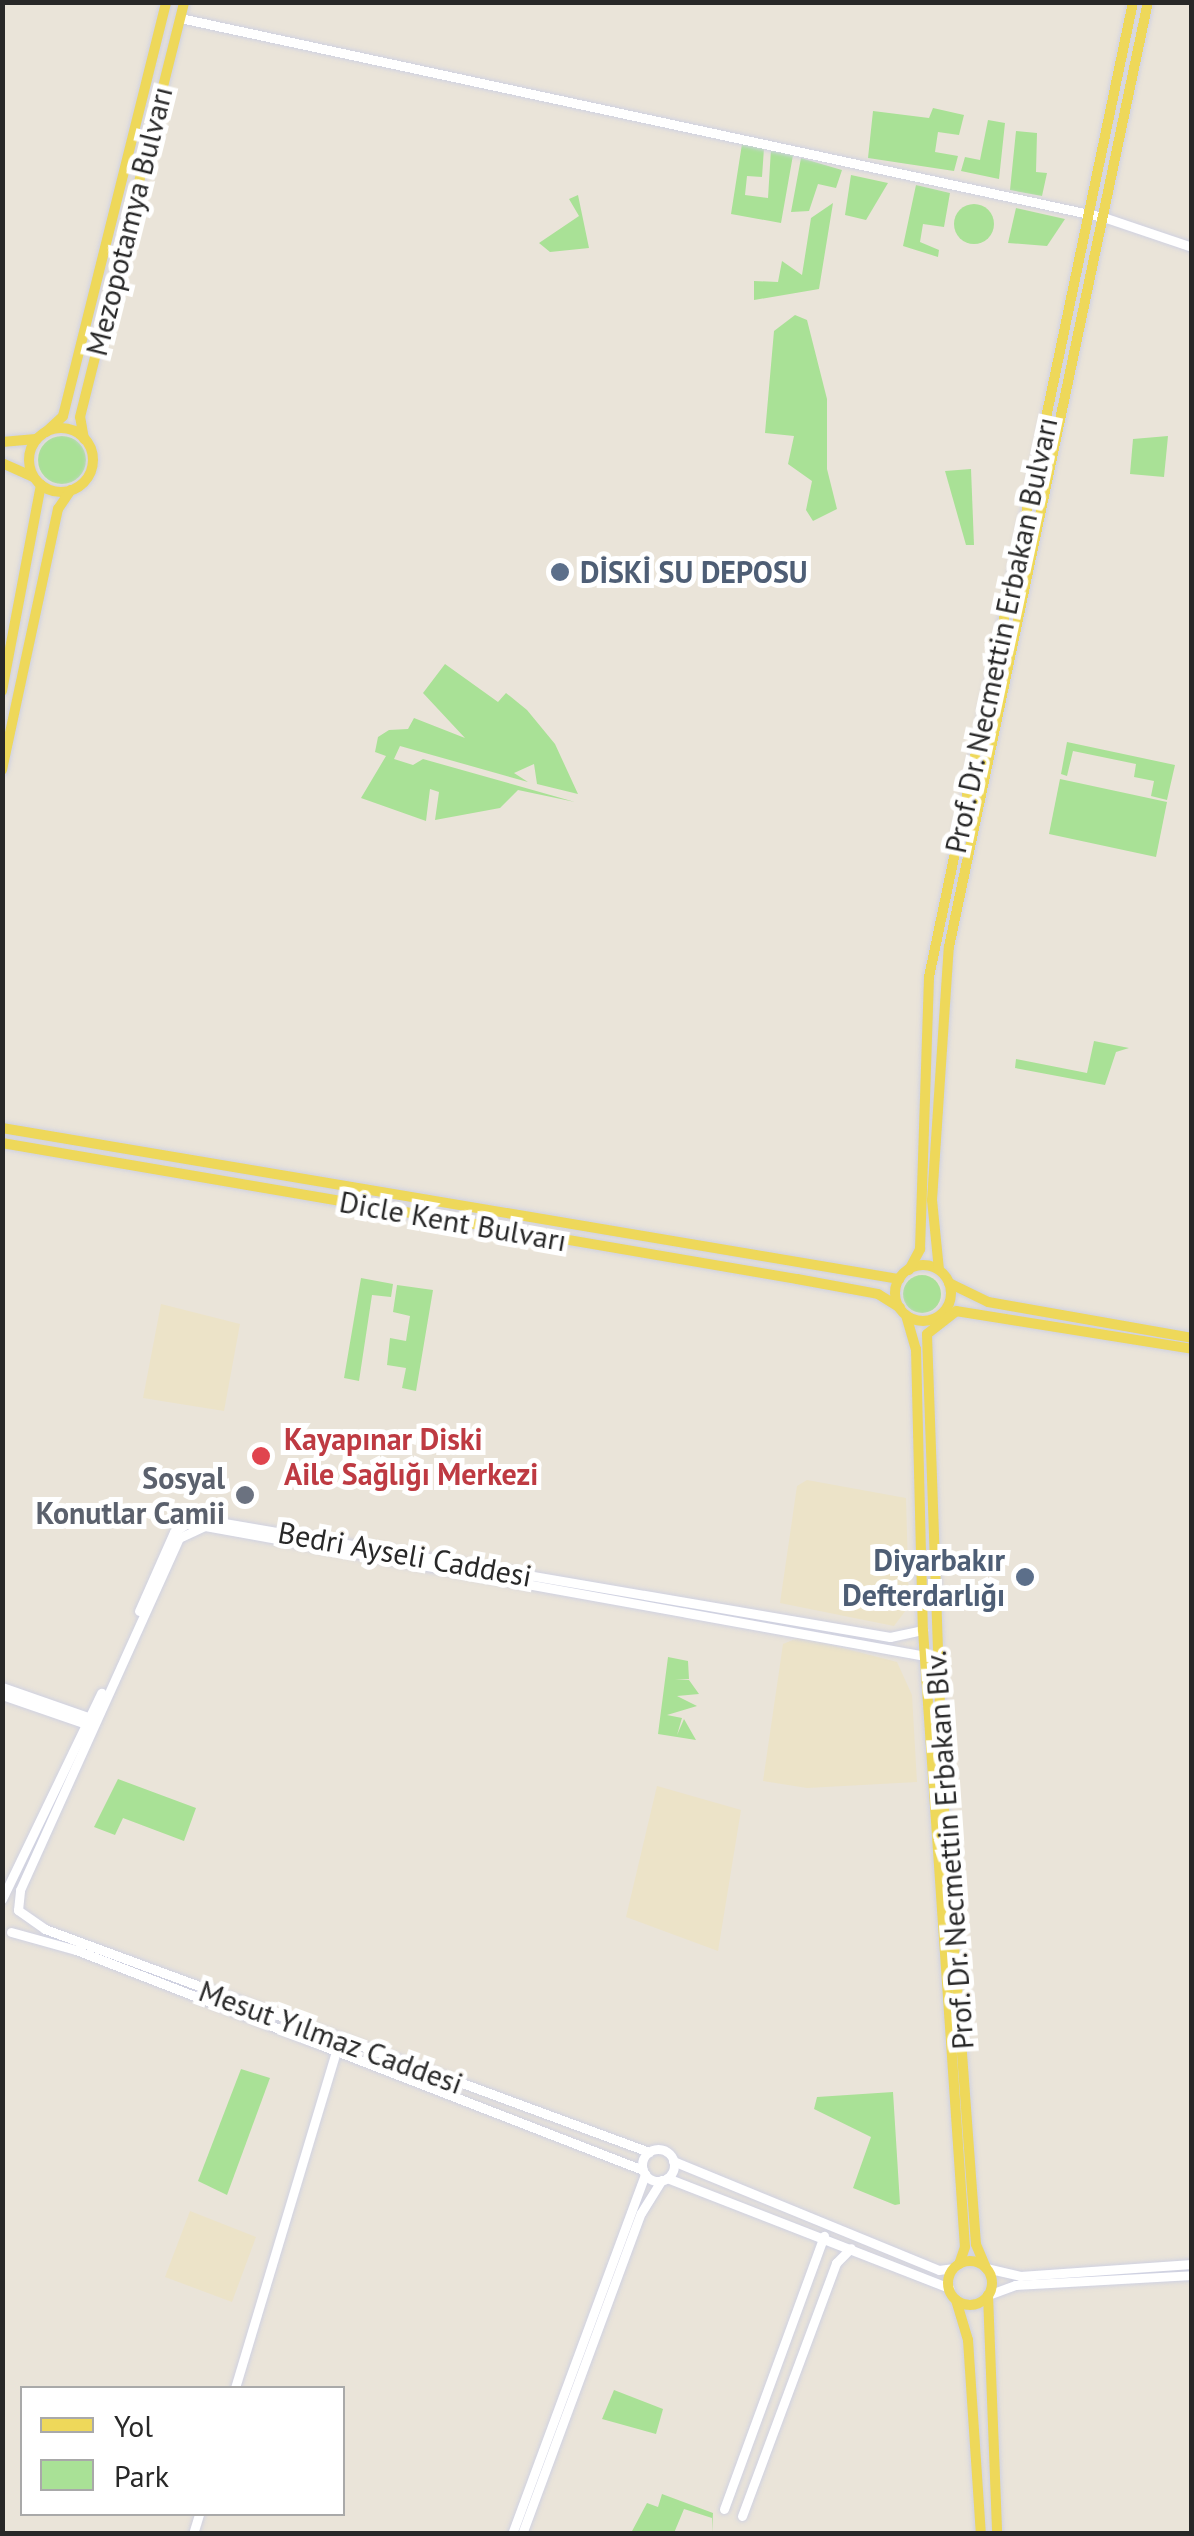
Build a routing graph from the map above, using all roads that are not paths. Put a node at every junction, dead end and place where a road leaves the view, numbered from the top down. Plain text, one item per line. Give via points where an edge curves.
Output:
1 (166, 2) edge
2 (184, 2) edge
3 (1133, 2) edge
4 (1148, 2) edge
5 (180, 18) junction
6 (1089, 214) junction
7 (1103, 217) junction
8 (1192, 246) edge
9 (42, 436) junction
10 (84, 439) junction
11 (2, 442) edge
12 (2, 463) edge
13 (38, 482) junction
14 (71, 490) junction
15 (2, 690) edge
16 (2, 770) edge
17 (2, 1128) edge
18 (2, 1143) edge
19 (909, 1270) junction
20 (939, 1270) junction
21 (899, 1280) junction
22 (949, 1283) junction
23 (903, 1311) junction
24 (940, 1316) junction
25 (1192, 1338) edge
26 (1192, 1348) edge
27 (923, 1630) junction
28 (924, 1656) junction
29 (2, 1687) edge
30 (2, 1695) edge
31 (92, 1722) junction
32 (2, 1899) edge
33 (18, 1910) junction
34 (6, 1935) edge
35 (336, 2051) junction
36 (649, 2152) junction
37 (673, 2161) junction
38 (644, 2172) junction
39 (665, 2179) junction
40 (824, 2236) junction
41 (852, 2248) junction
42 (1192, 2264) edge
43 (956, 2266) junction
44 (986, 2268) junction
45 (1192, 2275) edge
46 (949, 2288) junction
47 (988, 2295) junction
48 (956, 2300) junction
49 (236, 2386) edge
50 (724, 2509) dead end
51 (742, 2516) dead end
52 (512, 2534) edge
53 (522, 2534) edge
54 (981, 2534) edge
55 (997, 2534) edge

1 - 9 main road, Mezopotamya Bulvarı via 63,416
2 - 5 main road, Mezopotamya Bulvarı
3 - 6 main road, Prof. Dr. Necmettin Erbakan Bulvarı
4 - 7 main road, Prof. Dr. Necmettin Erbakan Bulvarı
5 - 6 main road
5 - 10 main road, Mezopotamya Bulvarı via 80,416
6 - 7 main road
6 - 19 main road, Prof. Dr. Necmettin Erbakan Bulvarı via 929,978 920,1249
7 - 8 main road
7 - 20 main road, Prof. Dr. Necmettin Erbakan Bulvarı via 949,947 932,1200
9 - 10 main road via 66,429
9 - 11 main road
9 - 13 main road via 29,458
10 - 14 main road via 92,468
12 - 13 main road
13 - 14 main road
13 - 15 main road
14 - 16 main road via 58,509
17 - 21 main road, Dicle Kent Bulvarı
18 - 23 main road, Dicle Kent Bulvarı via 878,1294
19 - 20 main road
19 - 21 main road
20 - 22 main road
21 - 23 main road
22 - 24 main road
22 - 25 main road via 988,1302
23 - 24 main road
23 - 27 main road, Prof. Dr. Necmettin Erbakan Blv. via 918,1380
24 - 26 main road via 967,1311
24 - 44 main road, Prof. Dr. Necmettin Erbakan Blv. via 926,1342 936,1674 976,2244
27 - 28 main road, Prof. Dr. Necmettin Erbakan Blv.
27 - 31 main road, Bedri Ayseli Caddesi via 890,1637 189,1518 174,1532
28 - 31 main road, Bedri Ayseli Caddesi via 199,1525 179,1538
28 - 43 main road, Prof. Dr. Necmettin Erbakan Blv. via 965,2248
29 - 31 main road
30 - 31 main road
31 - 32 main road, Bedri Ayseli Caddesi
31 - 33 main road, Bedri Ayseli Caddesi
32 - 33 main road, Mesut Yılmaz Caddesi
33 - 34 main road, Bedri Ayseli Caddesi
33 - 36 main road, Mesut Yılmaz Caddesi via 45,1929
34 - 35 main road, Mesut Yılmaz Caddesi
35 - 38 main road, Mesut Yılmaz Caddesi
35 - 49 main road
36 - 37 main road, Mesut Yılmaz Caddesi via 664,2150
36 - 38 main road
37 - 39 main road
37 - 43 main road via 922,2263
38 - 39 main road, Mesut Yılmaz Caddesi
38 - 52 main road
39 - 40 main road
39 - 53 main road via 641,2214
40 - 41 main road
40 - 50 main road
41 - 46 main road
41 - 51 main road via 836,2263
42 - 44 main road via 1020,2276
43 - 44 main road
43 - 46 main road
44 - 47 main road
45 - 47 main road via 1016,2284
46 - 48 main road
47 - 48 main road via 976,2304
47 - 55 main road
48 - 54 main road via 968,2340

